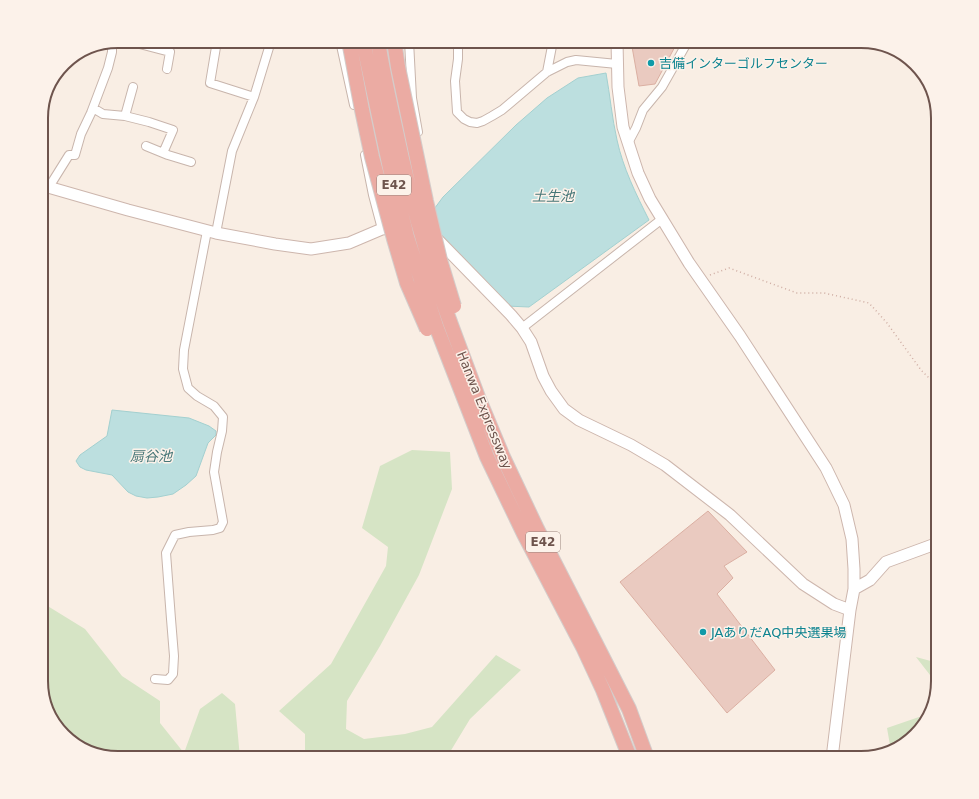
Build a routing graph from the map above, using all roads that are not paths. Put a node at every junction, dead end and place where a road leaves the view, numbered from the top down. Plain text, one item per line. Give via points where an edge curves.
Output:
1 (155, 48) edge
2 (216, 48) edge
3 (269, 48) edge
4 (342, 48) edge
5 (350, 48) edge
6 (364, 48) edge
7 (379, 48) edge
8 (395, 48) edge
9 (409, 48) edge
10 (458, 48) edge
11 (552, 48) edge
12 (617, 48) edge
13 (684, 48) edge
14 (112, 49) edge
15 (617, 64) junction
16 (167, 69) dead end
17 (547, 72) junction
18 (133, 87) dead end
19 (254, 97) junction
20 (93, 108) junction
21 (125, 116) junction
22 (628, 143) junction
23 (146, 146) dead end
24 (163, 153) junction
25 (192, 162) dead end
26 (48, 182) edge
27 (48, 187) edge
28 (373, 195) junction
29 (662, 219) junction
30 (382, 229) junction
31 (212, 232) junction
32 (454, 320) junction
33 (432, 328) junction
34 (522, 328) junction
35 (931, 546) edge
36 (854, 589) junction
37 (850, 610) junction
38 (155, 679) dead end
39 (627, 751) edge
40 (644, 751) edge
41 (833, 751) edge

1 - 16 street via 170,52
2 - 19 street via 210,83
3 - 19 street
4 - 28 street
5 - 33 highway, bridge via 372,157 394,240 408,283
6 - 33 highway, Hanwa Expressway / E42, bridge via 390,168
7 - 32 highway, E42, bridge via 415,213 427,252
8 - 32 highway, bridge via 426,201
9 - 28 street via 412,98 425,172
10 - 17 street via 455,81 457,112 470,122 484,121 502,110
11 - 17 street
12 - 15 street
13 - 22 street via 662,87 643,110
14 - 20 street via 108,68
15 - 17 street via 576,60
15 - 22 street via 620,108
18 - 21 street
19 - 31 street via 232,151
20 - 21 street via 103,114
20 - 26 street via 75,155 69,155
21 - 24 street via 173,130
22 - 29 street via 638,173
23 - 24 street
24 - 25 street
27 - 31 street
28 - 30 street
29 - 34 street
29 - 36 street via 826,468 844,504 852,539
30 - 31 street via 349,243 312,249
30 - 34 street via 404,226 418,228 438,240
31 - 38 street via 184,350 183,369 188,388 214,406 223,417 214,472 223,522 220,528 213,530 175,535 166,553 174,656 173,674 168,680
32 - 40 highway, Hanwa Expressway / E42 via 491,429 537,529 629,709
33 - 39 highway, Hanwa Expressway / E42 via 486,457 604,690
34 - 37 street via 532,342 548,386 564,409 665,465 730,515 803,584 834,604
35 - 36 street via 886,562 870,580
36 - 37 street
37 - 41 street

